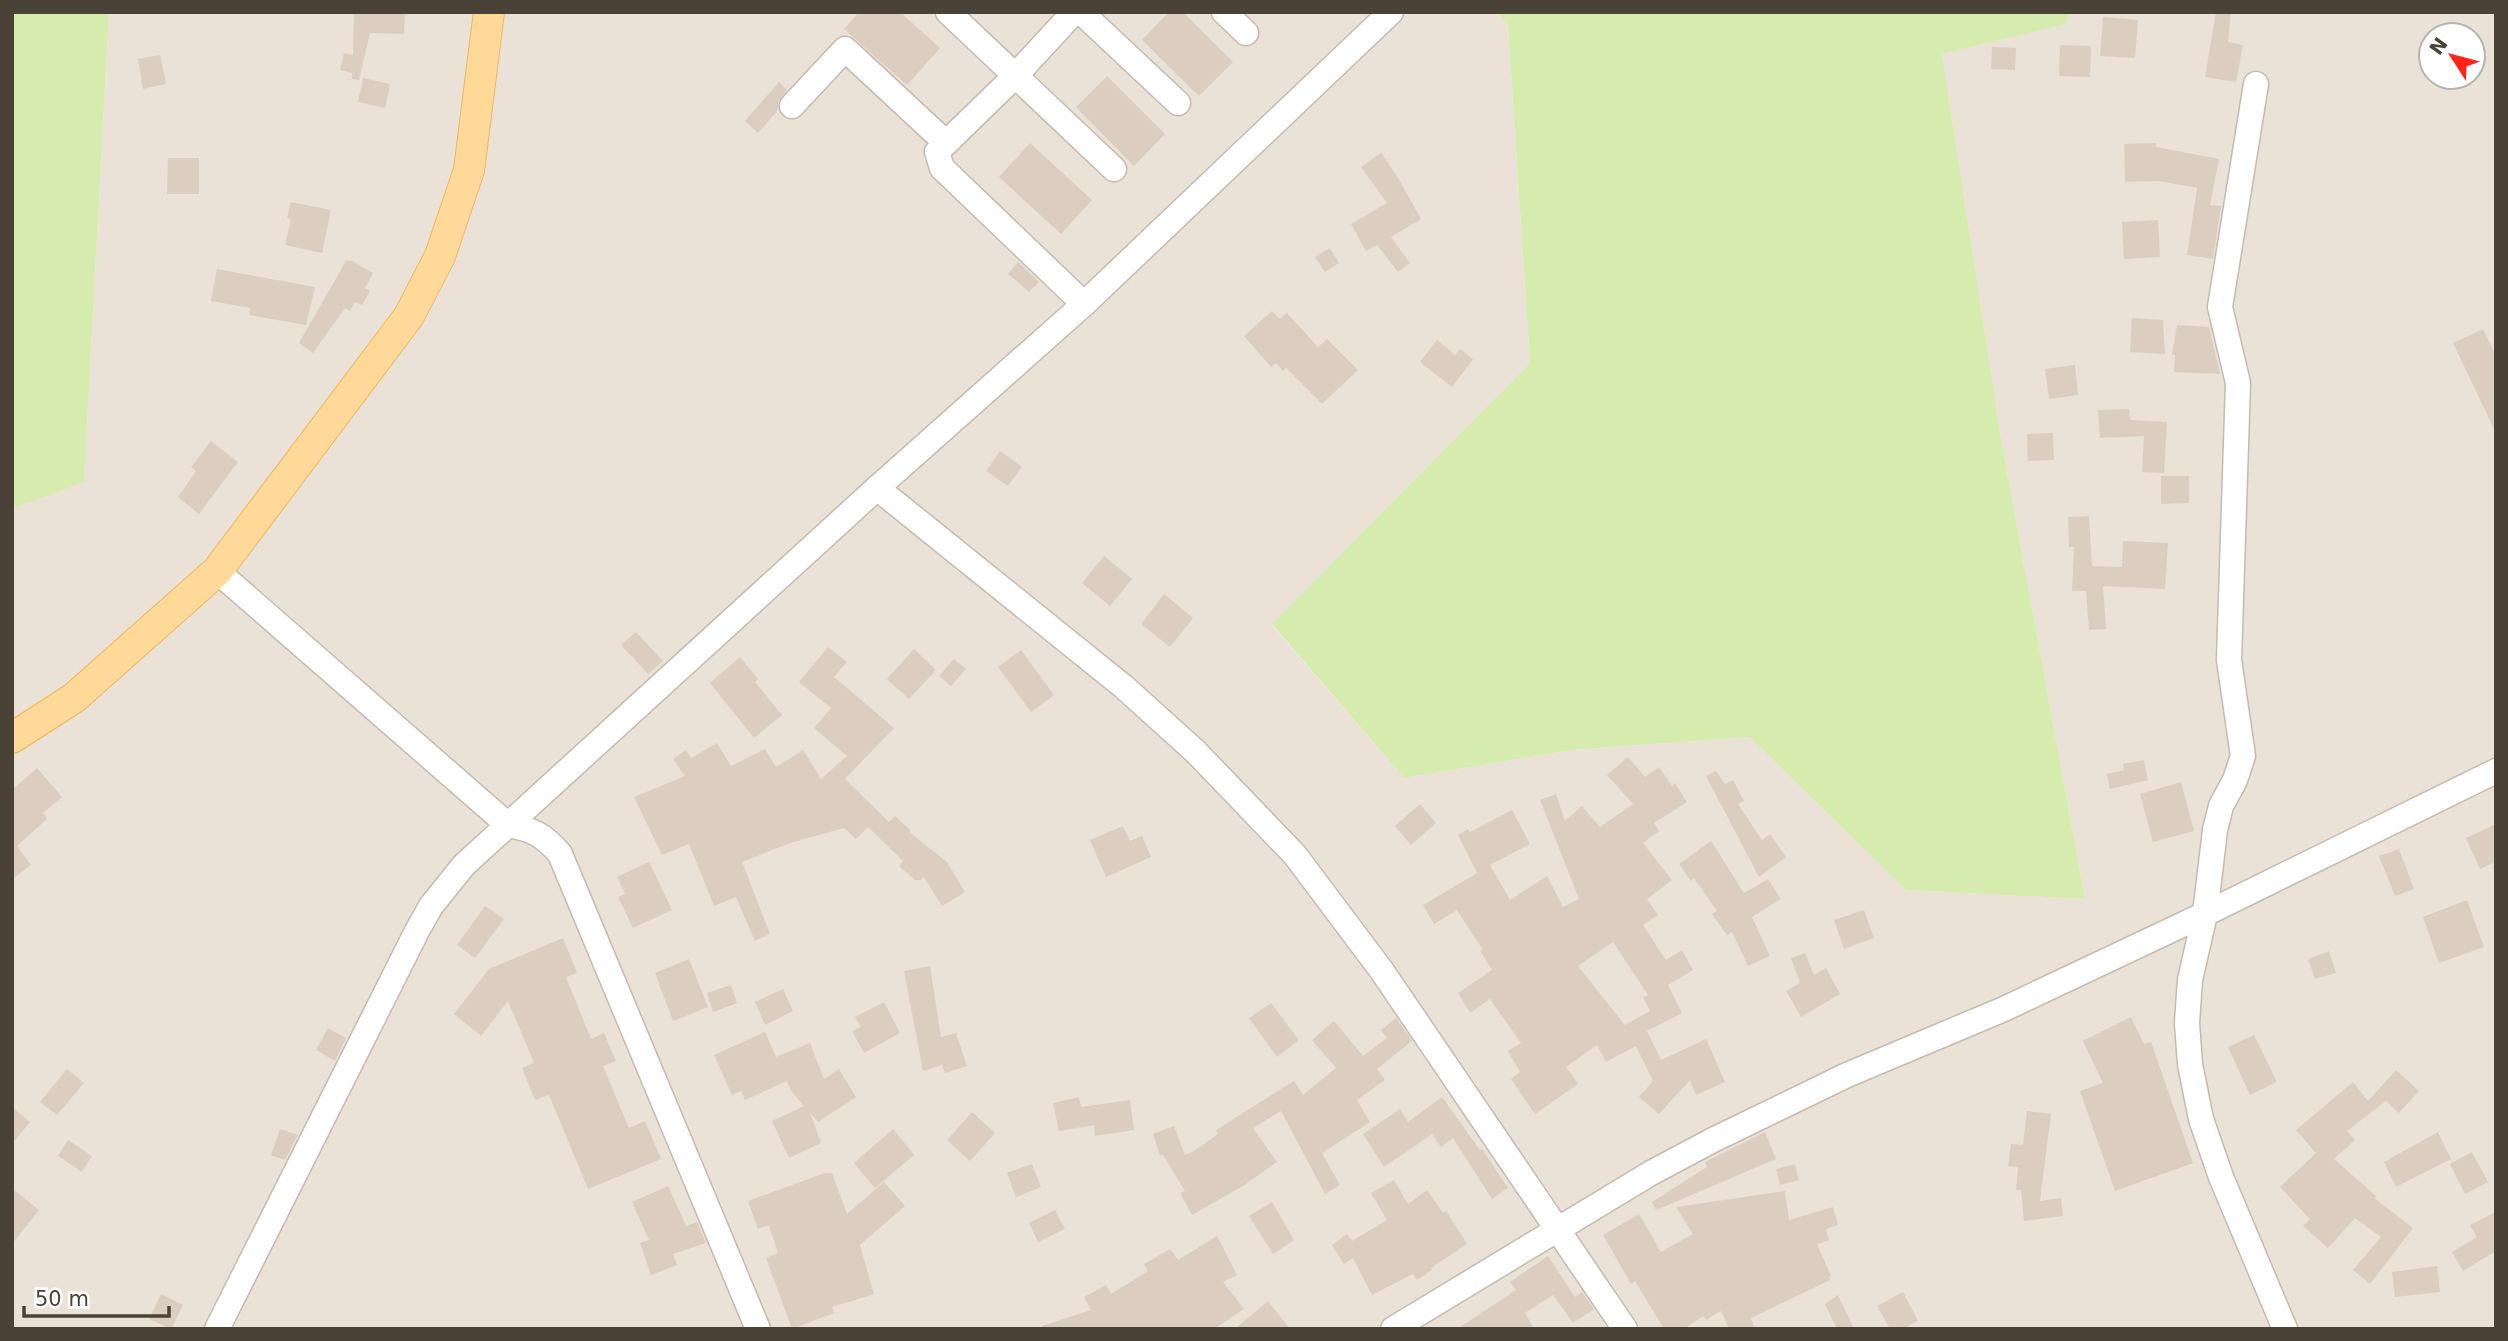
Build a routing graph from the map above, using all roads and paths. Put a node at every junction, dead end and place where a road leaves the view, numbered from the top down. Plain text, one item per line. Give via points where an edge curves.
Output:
1 (489, 12) edge
2 (948, 12) edge
3 (1074, 12) edge
4 (1081, 12) edge
5 (1224, 12) edge
6 (1391, 12) edge
7 (1247, 33) dead end
8 (1015, 76) junction
9 (2256, 84) dead end
10 (1178, 103) dead end
11 (792, 106) dead end
12 (945, 142) junction
13 (1114, 169) dead end
14 (1084, 304) junction
15 (877, 488) junction
16 (217, 571) junction
17 (12, 738) edge
18 (2496, 771) edge
19 (508, 825) junction
20 (2205, 914) junction
21 (1559, 1230) junction
22 (217, 1329) edge
23 (758, 1329) edge
24 (1393, 1329) edge
25 (1625, 1329) edge
26 (2285, 1329) edge

1 - 16 main road via 469,170 440,256 409,316
2 - 8 street
3 - 8 street
4 - 10 street
5 - 7 street
6 - 14 street
8 - 12 street
8 - 13 street
9 - 20 street via 2220,307 2238,383 2229,660 2243,756 2215,830
11 - 12 street via 845,48
12 - 14 street via 937,152 942,168
14 - 15 street
15 - 19 street
15 - 21 street via 1124,687 1252,808 1295,855 1382,971
16 - 17 main road via 74,698
16 - 19 street
18 - 20 street
19 - 22 street via 464,865 416,931
19 - 23 street via 538,833 560,854
20 - 21 street via 1713,1140
20 - 26 street via 2190,980 2190,1064 2201,1119 2221,1177
21 - 24 street
21 - 25 street

